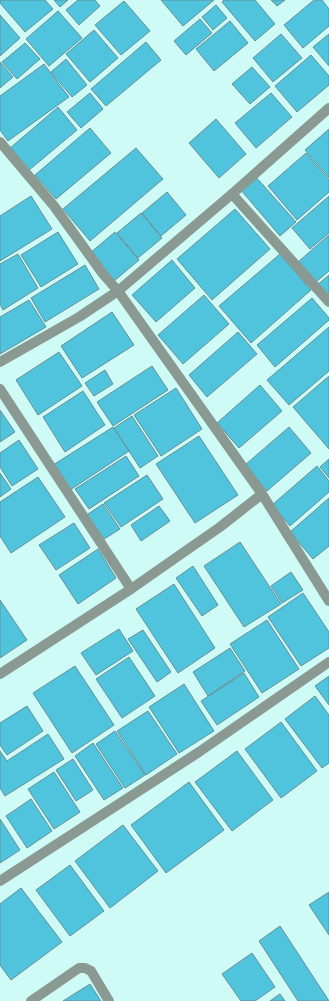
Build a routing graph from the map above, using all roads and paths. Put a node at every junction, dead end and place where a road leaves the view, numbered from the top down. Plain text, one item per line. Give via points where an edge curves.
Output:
1 (329, 108) edge
2 (0, 142) edge
3 (232, 194) junction
4 (118, 291) junction
5 (329, 302) edge
6 (0, 362) edge
7 (0, 389) edge
8 (262, 494) junction
9 (131, 589) junction
10 (329, 601) edge
11 (329, 662) edge
12 (0, 674) edge
13 (0, 881) edge
14 (31, 1001) edge
15 (109, 1001) edge

1 - 3 street
2 - 4 street via 54,206
3 - 4 street
3 - 5 street
4 - 6 street via 79,317
4 - 8 street
7 - 9 street
8 - 9 street via 220,527
8 - 10 street
9 - 12 street
11 - 13 street via 199,752
14 - 15 street via 79,968 91,971

